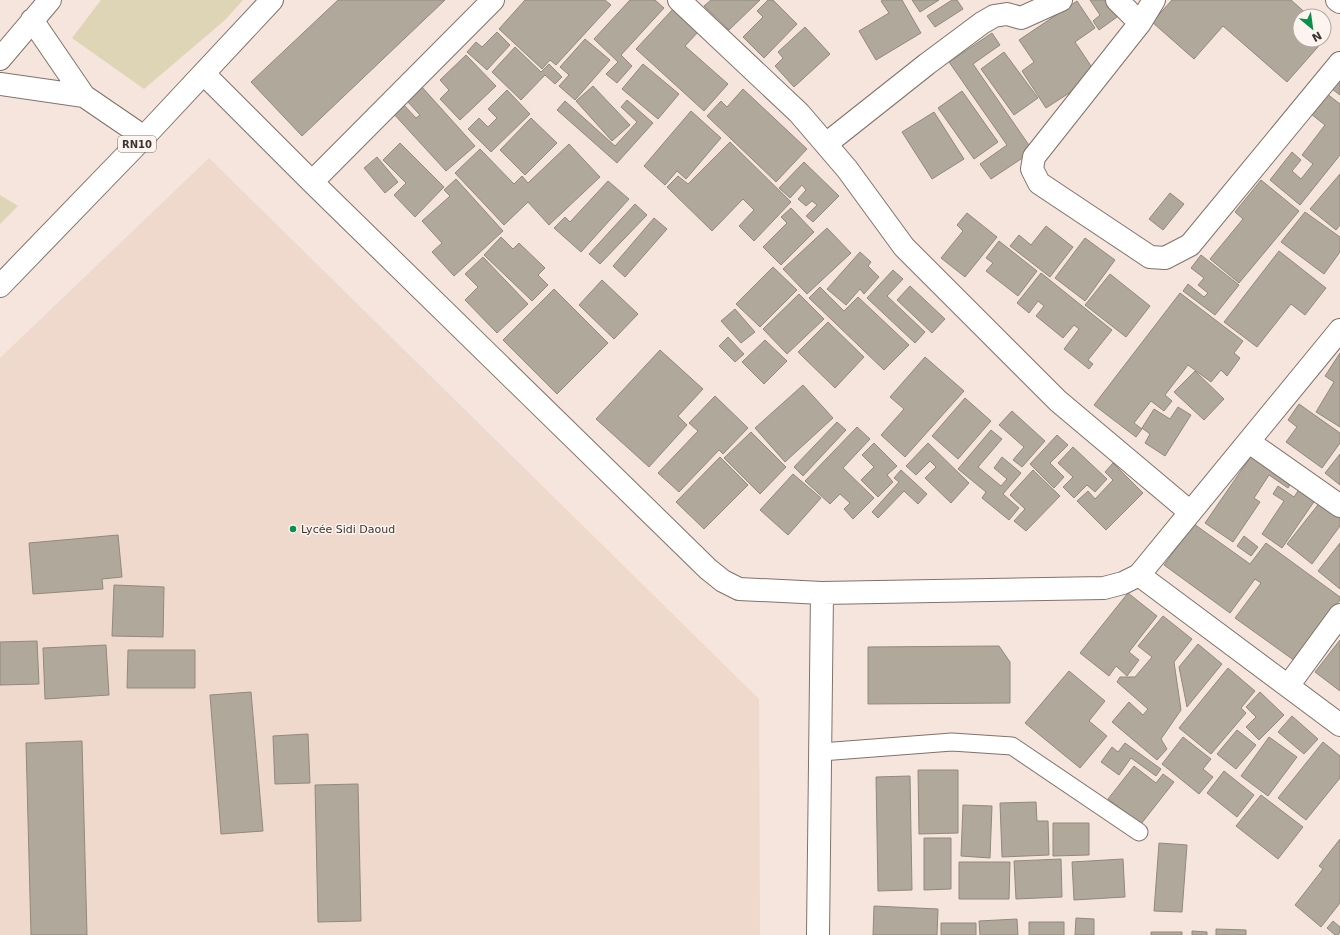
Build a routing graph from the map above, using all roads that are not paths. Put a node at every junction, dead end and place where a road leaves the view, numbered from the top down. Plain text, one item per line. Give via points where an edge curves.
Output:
1 (50, 0) edge
2 (272, 0) edge
3 (493, 0) edge
4 (679, 0) edge
5 (1061, 0) edge
6 (1117, 0) edge
7 (1154, 0) edge
8 (1337, 0) edge
9 (1340, 2) edge
10 (32, 20) junction
11 (1140, 23) junction
12 (0, 59) edge
13 (1340, 63) edge
14 (204, 74) junction
15 (0, 84) edge
16 (84, 96) junction
17 (144, 138) junction
18 (826, 144) junction
19 (312, 182) junction
20 (0, 286) edge
21 (1340, 330) edge
22 (1249, 442) junction
23 (1340, 506) edge
24 (1190, 512) junction
25 (1139, 575) junction
26 (822, 593) junction
27 (1340, 615) edge
28 (1288, 686) junction
29 (1340, 725) edge
30 (821, 752) junction
31 (1138, 832) dead end
32 (818, 935) edge

1 - 10 street
2 - 14 street, RN10
3 - 19 street
4 - 18 street via 799,113
5 - 18 street via 1021,18 1007,14 994,16 982,23
6 - 11 street
7 - 11 street
8 - 9 street
10 - 12 street
10 - 16 street
11 - 13 street via 1034,158 1032,169 1039,183 1150,257 1165,258 1190,245
14 - 17 street, RN10
14 - 19 street
15 - 16 street
16 - 17 street
17 - 20 street, RN10
18 - 24 street via 847,168 904,247 1058,401
19 - 26 street via 713,573 739,589
21 - 22 street
22 - 23 street
22 - 24 street
24 - 25 street
25 - 26 street via 1104,588
25 - 28 street
26 - 30 street
27 - 28 street
28 - 29 street
30 - 31 lane via 952,742 1012,746
30 - 32 street

